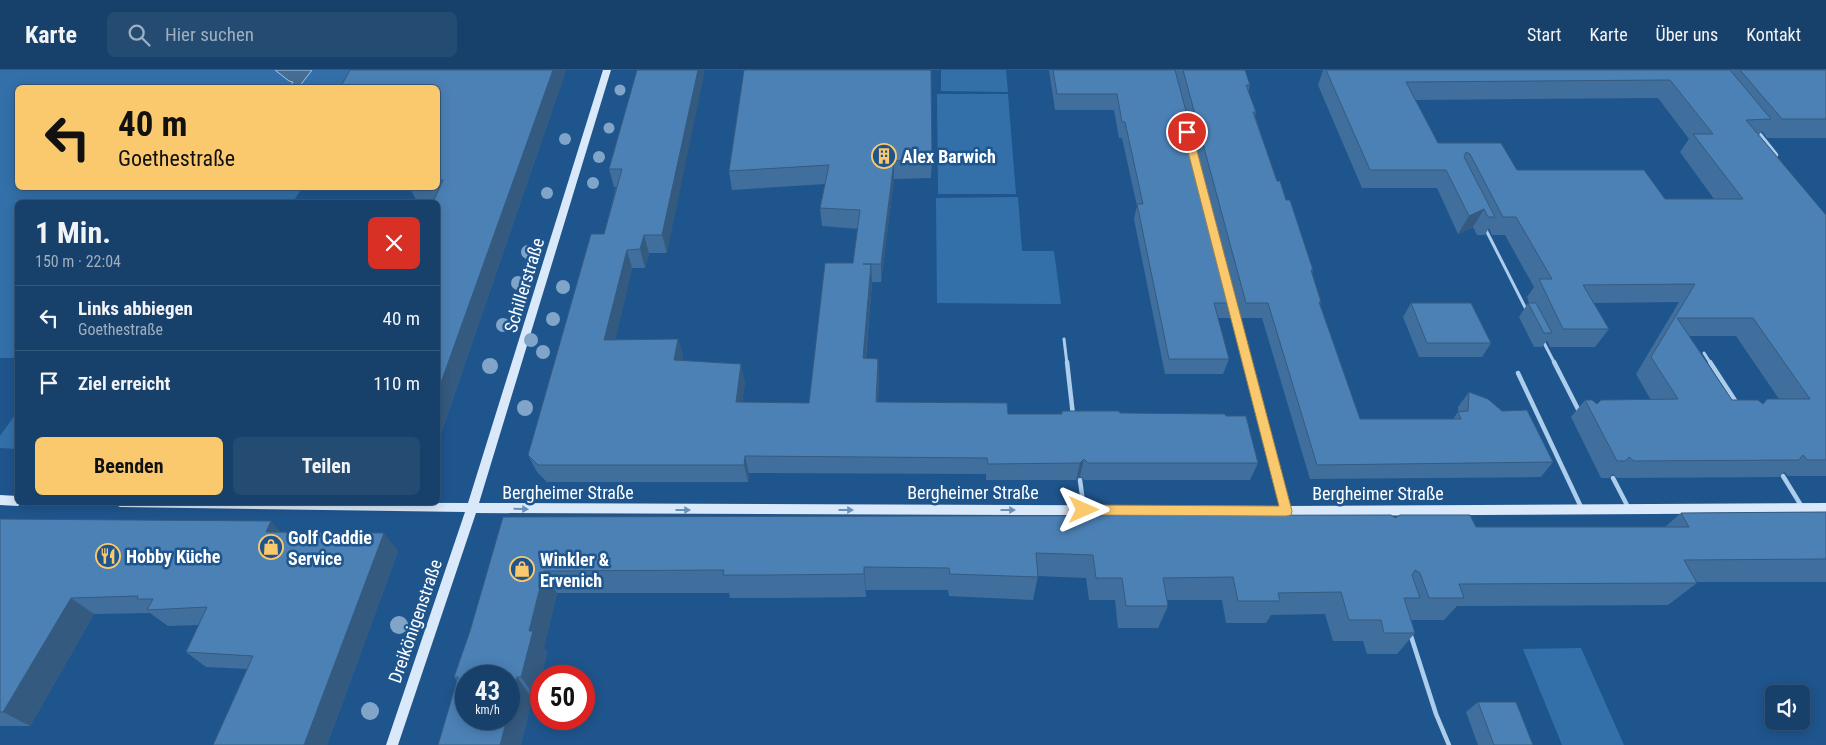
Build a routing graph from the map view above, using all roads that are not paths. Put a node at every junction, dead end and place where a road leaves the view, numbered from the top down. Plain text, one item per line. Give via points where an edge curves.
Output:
1 (607, 70) edge
2 (1749, 123) edge
3 (1780, 160) edge
4 (1484, 226) edge
5 (1232, 302) edge
6 (1528, 313) edge
7 (1064, 339) dead end
8 (1542, 339) edge
9 (1704, 352) dead end
10 (1518, 373) dead end
11 (1740, 409) edge
12 (1582, 417) dead end
13 (1074, 422) edge
14 (1783, 476) edge
15 (1613, 478) edge
16 (1080, 480) edge
17 (0, 500) edge
18 (15, 501) edge
19 (271, 505) edge
20 (1804, 508) junction
21 (1826, 508) edge
22 (472, 509) junction
23 (1582, 509) junction
24 (1629, 509) junction
25 (1084, 510) junction
26 (1286, 511) junction
27 (1407, 624) edge
28 (392, 745) edge
29 (1449, 745) edge

1 - 22 main road, Schillerstraße
2 - 3 street
4 - 6 lane
5 - 26 street
7 - 13 lane
8 - 12 lane
9 - 11 lane
10 - 23 lane
14 - 20 lane
15 - 24 lane
16 - 25 lane
17 - 18 main road
19 - 22 main road, Bergheimer Straße
20 - 21 main road, Bergheimer Straße
20 - 24 main road, Bergheimer Straße
22 -> 25 main road, Bergheimer Straße
22 - 28 main road, Dreikönigenstraße
23 - 24 main road, Bergheimer Straße
23 - 26 main road, Bergheimer Straße via 1372,515
25 - 26 main road, Bergheimer Straße
27 - 29 lane

